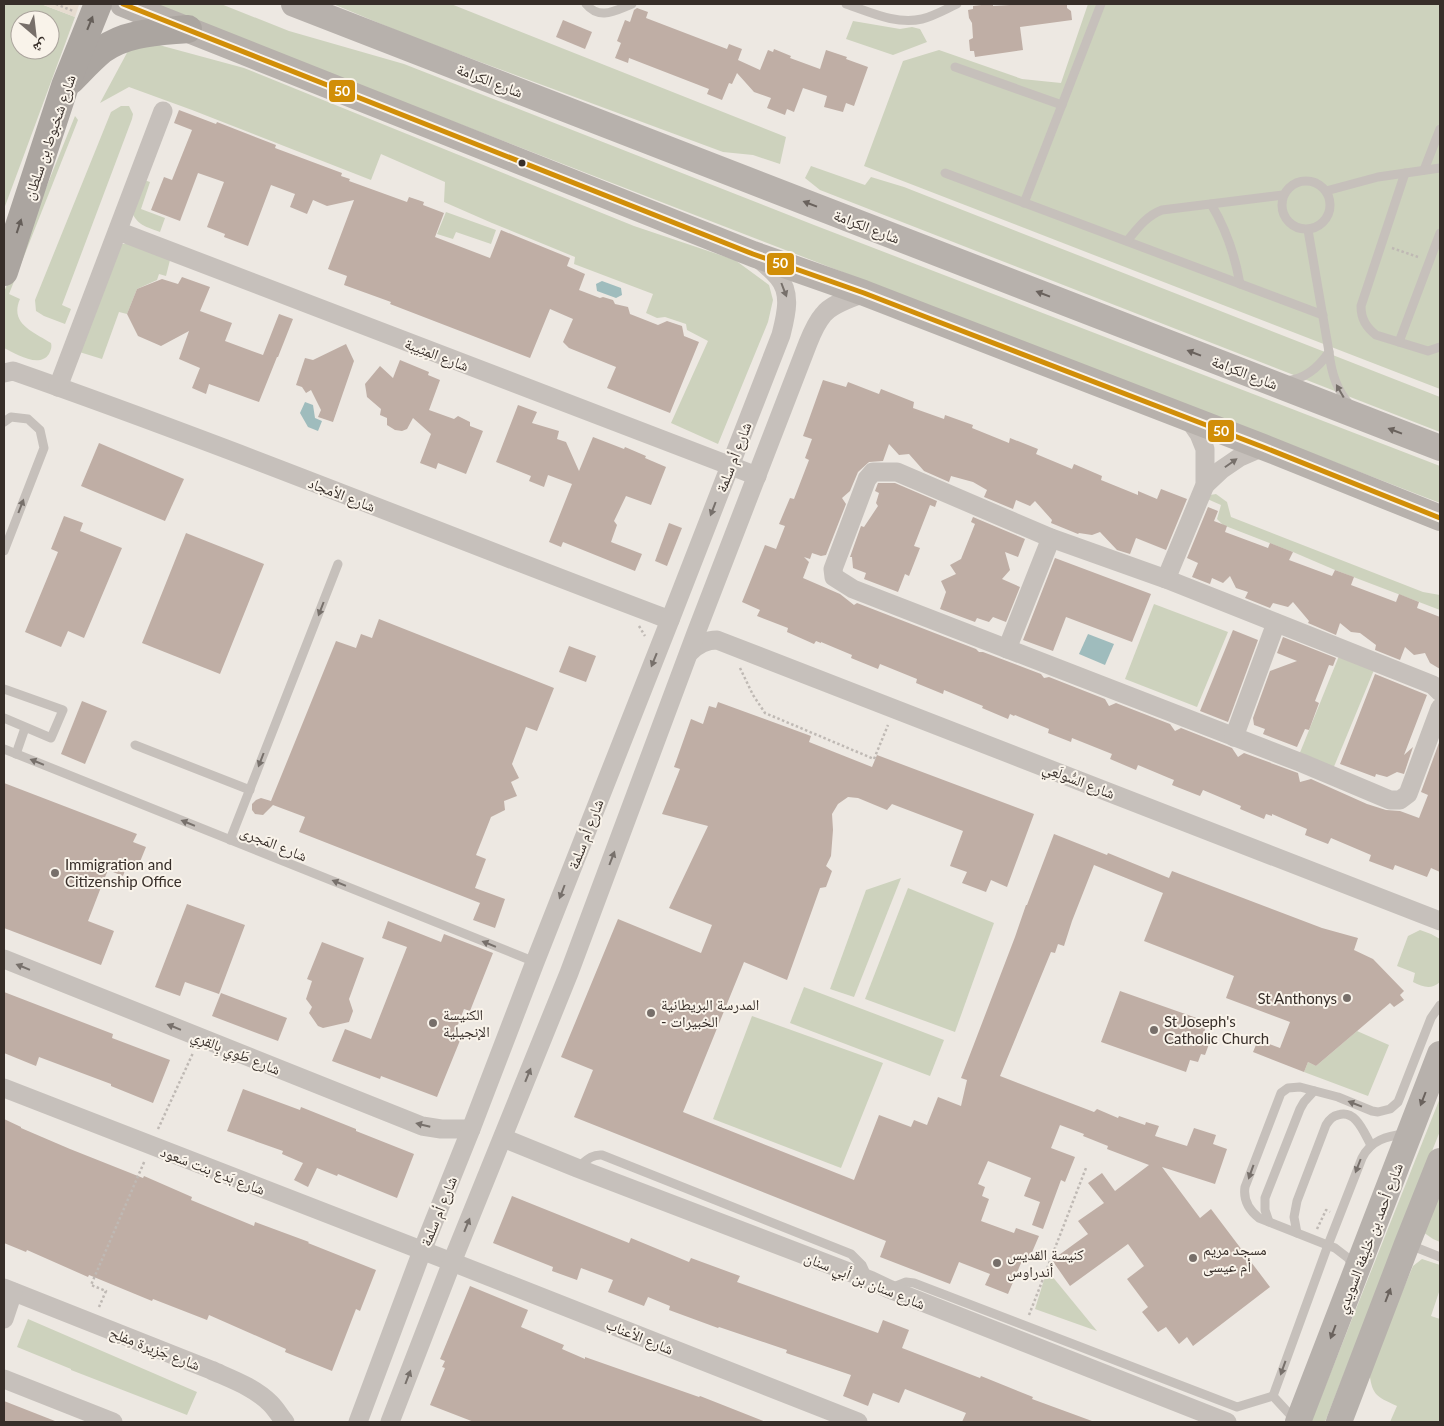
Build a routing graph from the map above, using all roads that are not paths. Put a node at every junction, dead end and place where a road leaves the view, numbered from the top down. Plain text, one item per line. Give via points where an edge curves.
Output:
1 (98, 4) edge
2 (123, 4) edge
3 (294, 4) edge
4 (586, 4) edge
5 (632, 4) edge
6 (846, 4) edge
7 (958, 4) edge
8 (1101, 4) edge
9 (188, 29) junction
10 (955, 67) dead end
11 (65, 86) junction
12 (1062, 105) junction
13 (164, 111) dead end
14 (1440, 129) edge
15 (1440, 168) edge
16 (1424, 170) junction
17 (945, 173) dead end
18 (1405, 173) junction
19 (1326, 191) junction
20 (1283, 195) junction
21 (1024, 203) junction
22 (1211, 204) junction
23 (1308, 230) junction
24 (118, 231) junction
25 (1440, 233) edge
26 (1126, 241) junction
27 (753, 254) junction
28 (4, 272) edge
29 (1240, 284) junction
30 (864, 293) junction
31 (1323, 315) junction
32 (1399, 342) junction
33 (1440, 348) edge
34 (1329, 352) junction
35 (7, 368) edge
36 (1267, 381) junction
37 (58, 387) junction
38 (1188, 418) junction
39 (1370, 421) junction
40 (4, 422) edge
41 (1262, 447) junction
42 (1440, 448) edge
43 (730, 466) junction
44 (757, 476) junction
45 (1205, 486) junction
46 (1440, 518) edge
47 (1051, 538) junction
48 (4, 551) edge
49 (338, 564) dead end
50 (1166, 579) junction
51 (705, 610) junction
52 (670, 620) junction
53 (1276, 623) junction
54 (717, 640) junction
55 (1007, 649) junction
56 (690, 652) junction
57 (4, 689) edge
58 (1440, 692) edge
59 (1440, 708) edge
60 (4, 718) edge
61 (25, 728) junction
62 (1234, 737) junction
63 (135, 745) dead end
64 (4, 749) edge
65 (16, 754) junction
66 (250, 790) junction
67 (230, 840) junction
68 (1440, 921) edge
69 (4, 959) edge
70 (535, 962) junction
71 (1440, 1005) edge
72 (1440, 1054) edge
73 (4, 1088) edge
74 (1314, 1091) junction
75 (471, 1129) junction
76 (1410, 1134) junction
77 (503, 1138) junction
78 (1371, 1145) junction
79 (1440, 1164) edge
80 (1269, 1222) junction
81 (1297, 1233) junction
82 (1407, 1244) junction
83 (1328, 1245) junction
84 (422, 1251) junction
85 (1440, 1257) edge
86 (452, 1262) junction
87 (1356, 1271) junction
88 (888, 1289) junction
89 (8, 1290) edge
90 (4, 1319) edge
91 (4, 1379) edge
92 (1273, 1396) junction
93 (1232, 1415) edge
94 (113, 1422) edge
95 (284, 1422) edge
96 (358, 1422) edge
97 (390, 1422) edge
98 (858, 1422) edge
99 (1233, 1422) edge
100 (1297, 1422) edge
101 (1339, 1422) edge

11 -> 1 main road, شارع شخبوط بن سلطان
2 - 9 main road
36 -> 3 main road, شارع الكرامة
4 - 5 lane via 591,10 604,14
6 - 7 lane via 886,18 912,21
8 - 12 lane
9 - 11 main road via 122,39 101,51
9 - 27 main road
10 - 12 lane
28 -> 11 main road, شارع شخبوط بن سلطان
12 - 21 lane
13 - 24 street
14 - 16 lane
15 - 16 lane
16 - 18 lane
17 - 21 lane
18 - 19 lane
18 - 32 lane via 1361,306 1364,323 1369,330
19 - 20 lane via 1309,181 1298,182
19 - 23 lane via 1330,211 1326,220
20 - 22 lane
20 - 23 lane via 1281,205 1286,220 1298,229
21 - 26 lane
22 - 26 lane via 1155,212
22 - 29 lane via 1233,250
23 - 31 lane
24 - 37 street
24 - 43 street, شارع المِثِيبة
25 - 32 lane
26 - 29 lane
27 - 30 main road
27 -> 43 street, شارع أم سلمة via 779,278 787,296 786,316
29 - 31 lane
30 - 38 main road
30 - 44 street, شارع أم سلمة via 842,301 824,313 815,327
31 - 34 lane
32 - 33 lane via 1428,351
34 - 36 lane via 1323,362 1303,377 1292,381
39 -> 34 lane via 1358,413 1340,392 1330,366
35 - 37 street, شارع الأمجاد
36 - 39 main road, شارع الكرامة
37 - 52 street, شارع الأمجاد via 200,438
38 - 41 main road
38 - 45 street via 1205,449
42 -> 39 main road, شارع الكرامة
48 -> 40 lane via 44,448 40,430 28,419 11,417
45 -> 41 street via 1240,456
41 - 46 main road
43 - 44 street, شارع المِثِيبة
43 -> 52 street, شارع أم سلمة
44 - 51 street, شارع أم سلمة
45 - 50 street
47 - 50 street
47 - 55 street
47 - 55 street via 897,472 874,472 867,479 833,569 834,577 853,589
49 -> 66 lane
50 - 53 street
51 - 54 street
51 - 56 street, شارع أم سلمة
52 -> 70 street, شارع أم سلمة
53 - 58 street via 1433,686
53 - 62 street
54 - 56 street via 705,641
54 - 68 street, شارع السُّولَعِي
55 - 62 street
77 -> 56 street, شارع أم سلمة via 569,974
57 - 61 lane via 63,710 51,738
59 - 62 street via 1408,794 1400,800 1390,800
60 - 61 lane
61 - 65 lane
63 - 66 lane
64 - 65 lane, شارع المَجرى
67 -> 65 lane, شارع المَجرى
66 - 67 lane
70 -> 67 lane, شارع المَجرى
75 -> 69 street, شارع طَوِي بِالقِرِي via 422,1126
70 - 75 street, شارع أم سلمة
71 -> 74 lane via 1431,1018 1400,1097 1390,1109 1372,1110
72 -> 76 main road, شارع أحمد بن خليفة السويدي
73 - 84 street, شارع بَدع بنت سَعود
74 - 80 lane via 1300,1109 1265,1198 1264,1210
74 -> 80 lane via 1294,1086 1281,1093 1245,1187 1250,1209
75 - 84 street, شارع أم سلمة
76 - 78 lane via 1386,1137
76 - 87 main road, شارع أحمد بن خليفة السويدي
86 -> 77 street, شارع أم سلمة
77 - 88 street, شارع سنان بن أبي سنان
78 - 81 lane via 1354,1117 1341,1114 1330,1119 1297,1201 1294,1217
78 -> 83 lane via 1362,1158
79 - 82 main road
80 - 81 lane
81 - 83 lane
82 - 85 lane
101 -> 82 main road
83 - 87 lane via 1348,1258
83 -> 92 lane
84 - 86 street, شارع الأعناب
84 - 96 street, شارع أم سلمة
97 -> 86 street, شارع أم سلمة
86 - 98 street, شارع الأعناب
87 -> 100 main road, شارع أحمد بن خليفة السويدي
88 - 93 street, شارع سنان بن أبي سنان
88 - 93 lane via 906,1282 914,1283
89 - 90 street, شارع جَزِيرة مِفلِح
89 - 95 street, شارع جَزِيرة مِفلِح via 244,1385 271,1404
91 - 94 street
92 - 93 lane
92 - 100 lane
93 - 99 lane

